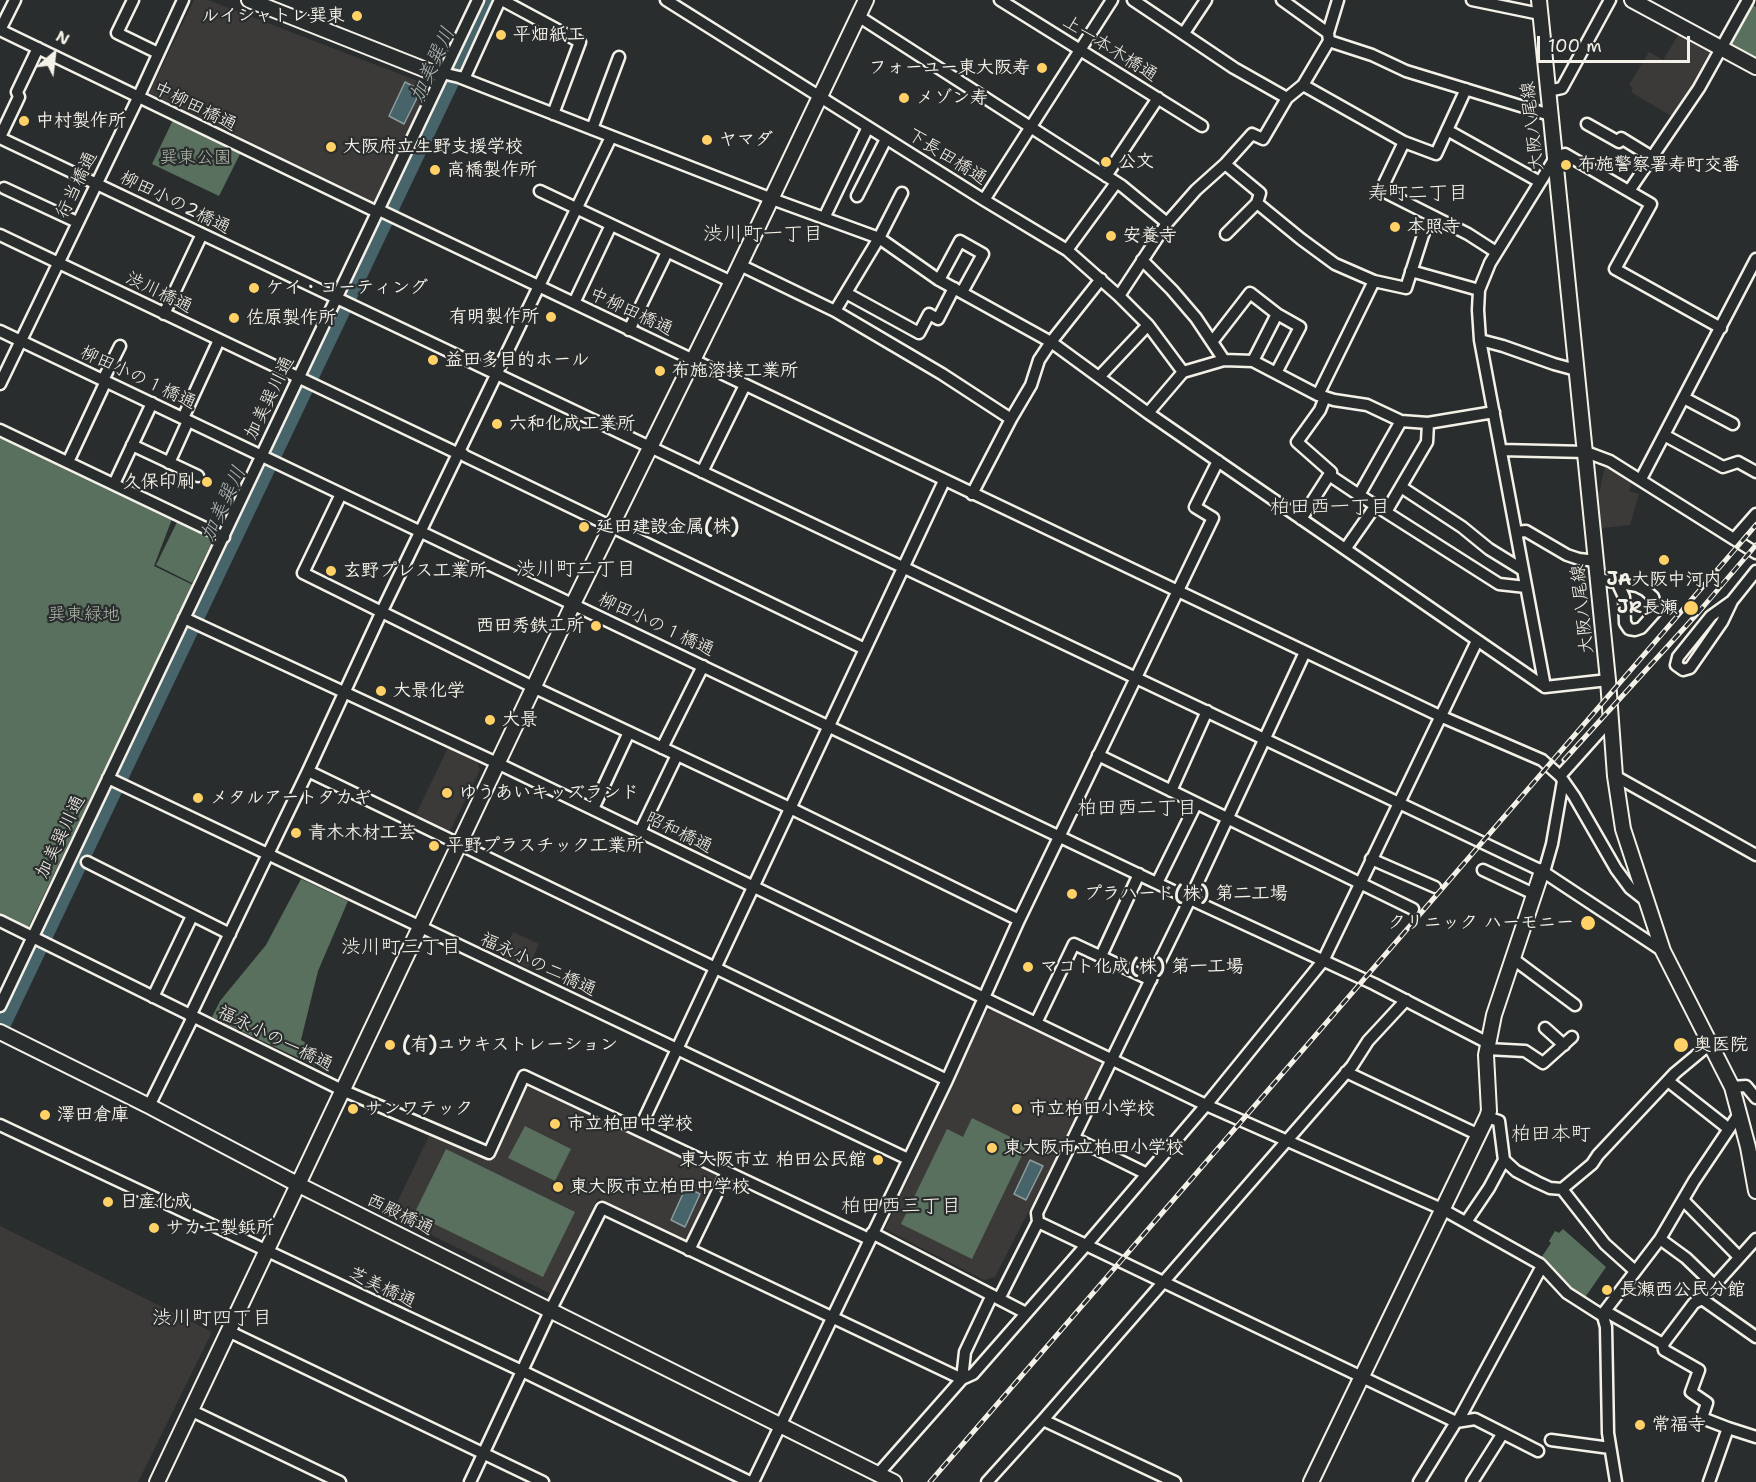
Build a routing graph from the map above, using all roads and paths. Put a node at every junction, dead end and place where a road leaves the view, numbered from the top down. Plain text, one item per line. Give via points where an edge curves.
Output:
1 (15, 0) edge
2 (133, 0) edge
3 (183, 0) edge
4 (249, 0) edge
5 (478, 0) edge
6 (501, 0) edge
7 (666, 0) edge
8 (866, 0) edge
9 (1000, 0) edge
10 (1112, 0) edge
11 (1132, 0) edge
12 (1206, 0) edge
13 (1282, 0) edge
14 (1338, 0) edge
15 (1472, 0) edge
16 (1610, 0) edge
17 (1632, 0) edge
18 (1748, 0) edge
19 (1540, 7) edge
20 (858, 16) junction
21 (0, 31) edge
22 (1184, 33) junction
23 (1329, 37) junction
24 (38, 48) junction
25 (1722, 48) junction
26 (1079, 51) junction
27 (158, 53) junction
28 (619, 57) dead end
29 (1756, 67) edge
30 (454, 75) junction
31 (1303, 85) junction
32 (1466, 89) junction
33 (1548, 91) junction
34 (820, 97) junction
35 (138, 98) junction
36 (1158, 98) junction
37 (1287, 98) junction
38 (553, 114) junction
39 (1550, 115) junction
40 (1587, 124) dead end
41 (1202, 126) dead end
42 (1030, 127) junction
43 (868, 128) junction
44 (592, 129) junction
45 (1447, 130) junction
46 (0, 137) edge
47 (611, 137) junction
48 (886, 139) junction
49 (1404, 142) junction
50 (1652, 157) junction
51 (1555, 158) junction
52 (1225, 164) junction
53 (1106, 176) junction
54 (1540, 182) junction
55 (96, 183) junction
56 (1116, 183) junction
57 (4, 188) dead end
58 (540, 191) dead end
59 (1629, 191) junction
60 (902, 194) dead end
61 (857, 196) dead end
62 (772, 199) junction
63 (984, 200) junction
64 (1257, 203) junction
65 (576, 209) junction
66 (383, 213) junction
67 (1431, 216) junction
68 (824, 218) junction
69 (77, 222) junction
70 (1167, 223) junction
71 (612, 225) junction
72 (202, 234) junction
73 (1226, 234) dead end
74 (0, 235) edge
75 (879, 238) junction
76 (1067, 250) junction
77 (667, 252) junction
78 (1496, 252) junction
79 (1756, 259) edge
80 (1142, 260) junction
81 (58, 263) junction
82 (740, 265) junction
83 (1411, 271) junction
84 (1101, 279) junction
85 (939, 280) junction
86 (1374, 281) junction
87 (732, 282) junction
88 (539, 286) junction
89 (958, 290) junction
90 (1479, 290) junction
91 (846, 293) junction
92 (1119, 296) junction
93 (343, 301) junction
94 (574, 303) junction
95 (835, 312) junction
96 (164, 314) junction
97 (1277, 314) junction
98 (1148, 325) junction
99 (1721, 328) junction
100 (629, 330) junction
101 (0, 331) edge
102 (219, 340) junction
103 (1480, 340) junction
104 (21, 341) junction
105 (1051, 342) junction
106 (1212, 342) junction
107 (120, 346) dead end
108 (694, 360) junction
109 (1224, 360) junction
110 (1253, 361) junction
111 (1576, 370) junction
112 (1184, 372) junction
113 (1276, 373) junction
114 (497, 375) junction
115 (1099, 377) junction
116 (105, 381) junction
117 (305, 381) junction
118 (0, 384) edge
119 (745, 386) junction
120 (1322, 396) junction
121 (1684, 398) junction
122 (152, 403) junction
123 (1494, 412) junction
124 (1148, 413) junction
125 (186, 419) junction
126 (1011, 419) junction
127 (1401, 420) junction
128 (1428, 423) junction
129 (1733, 424) dead end
130 (0, 429) edge
131 (1664, 435) junction
132 (132, 446) junction
133 (649, 447) junction
134 (1501, 450) junction
135 (1586, 452) junction
136 (460, 453) junction
137 (267, 459) junction
138 (1218, 461) junction
139 (68, 462) junction
140 (169, 463) junction
141 (702, 472) junction
142 (1756, 472) edge
143 (198, 476) dead end
144 (1329, 476) junction
145 (1641, 479) junction
146 (944, 481) junction
147 (114, 484) junction
148 (1401, 487) junction
149 (340, 494) junction
150 (972, 494) junction
151 (1359, 495) junction
152 (1376, 505) junction
153 (1386, 512) junction
154 (1756, 514) edge
155 (1301, 519) junction
156 (611, 526) junction
157 (420, 532) junction
158 (1516, 532) junction
159 (224, 537) junction
160 (1734, 539) junction
161 (1346, 548) junction
162 (1756, 554) edge
163 (1596, 561) junction
164 (903, 567) junction
165 (1523, 570) junction
166 (1756, 571) edge
167 (1598, 579) junction
168 (1618, 584) junction
169 (1526, 587) junction
170 (1177, 591) junction
171 (1732, 601) junction
172 (573, 604) junction
173 (382, 611) junction
174 (184, 618) junction
175 (1477, 641) junction
176 (865, 649) junction
177 (1305, 652) junction
178 (703, 666) junction
179 (1135, 677) junction
180 (1608, 680) junction
181 (534, 687) junction
182 (1545, 687) junction
183 (343, 693) junction
184 (1207, 711) junction
185 (1440, 716) junction
186 (1611, 719) junction
187 (829, 726) junction
188 (629, 732) junction
189 (1265, 738) junction
190 (663, 748) junction
191 (677, 755) junction
192 (1098, 755) junction
193 (497, 763) junction
194 (308, 771) junction
195 (1615, 776) junction
196 (108, 778) junction
197 (1561, 778) junction
198 (1171, 791) junction
199 (1398, 802) junction
200 (1196, 804) junction
201 (790, 808) junction
202 (593, 809) junction
203 (1227, 819) junction
204 (640, 832) junction
205 (1060, 836) junction
206 (458, 845) junction
207 (268, 854) junction
208 (1756, 855) edge
209 (1371, 859) junction
210 (1632, 860) junction
211 (87, 862) dead end
212 (1616, 869) junction
213 (1483, 870) dead end
214 (1543, 872) junction
215 (1139, 874) junction
216 (1157, 883) junction
217 (1359, 884) junction
218 (753, 886) junction
219 (1435, 887) dead end
220 (1534, 894) junction
221 (1644, 898) junction
222 (1190, 899) junction
223 (1413, 909) dead end
224 (192, 916) junction
225 (1019, 920) junction
226 (0, 921) edge
227 (419, 926) junction
228 (230, 934) junction
229 (38, 940) junction
230 (1663, 951) junction
231 (1101, 956) junction
232 (1512, 958) junction
233 (1323, 961) junction
234 (714, 968) junction
235 (1151, 980) junction
236 (153, 997) junction
237 (983, 998) junction
238 (1406, 1000) junction
239 (1575, 1005) dead end
240 (0, 1006) edge
241 (192, 1017) junction
242 (1036, 1023) junction
243 (1545, 1028) dead end
244 (3, 1034) edge
245 (1711, 1043) junction
246 (1488, 1046) junction
247 (677, 1049) junction
248 (1113, 1060) junction
249 (1347, 1072) junction
250 (947, 1080) junction
251 (1668, 1081) junction
252 (1732, 1087) junction
253 (342, 1090) junction
254 (1756, 1098) edge
255 (1206, 1106) junction
256 (151, 1107) junction
257 (1739, 1114) junction
258 (1487, 1117) junction
259 (0, 1125) edge
260 (1729, 1129) junction
261 (639, 1130) junction
262 (1479, 1135) junction
263 (1074, 1138) junction
264 (1285, 1142) junction
265 (908, 1159) junction
266 (1504, 1160) junction
267 (727, 1172) junction
268 (1147, 1174) junction
269 (298, 1185) junction
270 (1562, 1189) junction
271 (1756, 1191) edge
272 (1683, 1200) junction
273 (1442, 1209) junction
274 (1038, 1222) junction
275 (1466, 1222) junction
276 (871, 1236) junction
277 (1660, 1239) junction
278 (1756, 1239) edge
279 (1087, 1244) junction
280 (689, 1250) junction
281 (266, 1252) junction
282 (1739, 1257) junction
283 (1542, 1266) junction
284 (1635, 1271) junction
285 (1164, 1282) junction
286 (1714, 1285) junction
287 (996, 1297) junction
288 (1702, 1299) junction
289 (551, 1310) junction
290 (1026, 1313) junction
291 (1604, 1314) junction
292 (831, 1318) junction
293 (228, 1331) junction
294 (1756, 1337) edge
295 (1663, 1344) junction
296 (522, 1371) junction
297 (1363, 1376) junction
298 (962, 1379) junction
299 (190, 1410) junction
300 (1043, 1420) junction
301 (1457, 1421) junction
302 (781, 1425) junction
303 (1728, 1428) junction
304 (1503, 1433) junction
305 (1756, 1437) edge
306 (1551, 1440) dead end
307 (1610, 1448) junction
308 (1538, 1451) dead end
309 (484, 1453) junction
310 (884, 1479) edge
311 (157, 1482) edge
312 (340, 1482) edge
313 (471, 1482) edge
314 (543, 1482) edge
315 (751, 1482) edge
316 (987, 1482) edge
317 (1175, 1482) edge
318 (1311, 1482) edge
319 (1419, 1482) edge
320 (1472, 1482) edge
321 (1616, 1482) edge
322 (1709, 1482) edge

1 - 21 street
2 - 27 street via 117,33
3 - 27 street, 行当橋通
4 - 30 street via 431,72
5 - 30 street, 加美巽川通 via 448,64
6 - 30 street
6 - 38 street via 580,42
7 - 34 street, 下長田橋通
8 - 20 street
9 - 26 street, 上一本木橋通
10 - 26 street
11 - 22 street
12 - 22 street
13 - 23 street
14 - 23 street
15 - 19 street
16 - 33 street via 1562,88
17 - 25 street
18 - 25 street
19 - 33 street, 大阪八尾線
20 - 34 street
20 - 42 street
21 - 24 street, 中柳田橋通
22 - 37 street
23 - 31 street
23 - 32 street via 1406,72
24 - 35 street, 中柳田橋通
24 - 46 street
25 - 29 street
25 - 50 street
26 - 36 street, 上一本木橋通
26 - 42 street
27 - 35 street, 行当橋通
28 - 44 street
30 - 38 street
30 - 66 street, 加美巽川通 via 437,88
31 - 37 street
31 - 49 street
32 - 39 street
32 - 45 street
33 - 39 street, 大阪八尾線
34 - 43 street, 下長田橋通
34 - 62 street
35 - 55 street, 行当橋通
35 - 66 street, 中柳田橋通
36 - 41 street, 上一本木橋通
36 - 53 street
37 - 52 street via 1263,139 1252,134
38 - 44 street
39 - 51 street, 大阪八尾線
40 - 50 street
42 - 53 street
42 - 63 street
43 - 48 street, 下長田橋通
43 - 68 street
44 - 47 street
45 - 49 street via 1436,154
45 - 54 street
46 - 55 street, 柳田小の2橋通
47 - 62 street
47 - 65 street
48 - 61 street
48 - 63 street, 下長田橋通
49 - 67 street via 1381,190
50 - 59 street
51 - 54 street
51 - 59 street via 1565,154
51 - 111 street, 大阪八尾線
52 - 64 street via 1260,193
52 - 70 street
53 - 56 street
54 - 78 street
55 - 69 street, 行当橋通
55 - 72 street, 柳田小の2橋通
56 - 70 street
56 - 76 street
57 - 69 street
58 - 65 street
59 - 99 street via 1651,204 1616,269
60 - 75 street
62 - 68 street
62 - 82 street
63 - 76 street, 下長田橋通
64 - 73 street
64 - 86 street via 1335,264
65 - 71 street
65 - 88 street
66 - 88 street, 中柳田橋通
66 - 93 street, 加美巽川通
67 - 78 street
67 - 83 street
68 - 75 street
69 - 81 street, 行当橋通
70 - 80 street
71 - 77 street
71 - 94 street
72 - 93 street, 柳田小の2橋通
72 - 96 street
74 - 81 street, 渋川橋通
75 - 85 street
75 - 91 street
76 - 84 street, 下長田橋通
77 - 87 street
77 - 100 street
78 - 90 street
79 - 99 street
80 - 92 street
80 - 106 street via 1196,318
81 - 96 street, 渋川橋通
81 - 104 street, 行当橋通
82 - 87 street
82 - 95 street
83 - 86 street via 1406,288
83 - 90 street
84 - 92 street, 下長田橋通
84 - 105 street
85 - 89 street
85 - 89 street via 960,241 983,254
86 - 120 street
87 - 108 street
88 - 94 street, 中柳田橋通
88 - 114 street
89 - 91 street via 938,319 929,314 919,333
89 - 105 street
90 - 103 street
91 - 95 street
92 - 98 street, 下長田橋通
93 - 114 street, 柳田小の2橋通
93 - 117 street, 加美巽川通
94 - 100 street, 中柳田橋通
95 - 126 street
96 - 102 street, 渋川橋通
97 - 106 street via 1250,293
97 - 110 street
97 - 113 street via 1300,327
98 - 112 street, 下長田橋通
98 - 115 street
99 - 121 street
100 - 108 street, 中柳田橋通
101 - 104 street, 柳田小の１橋通
102 - 117 street, 渋川橋通
102 - 125 street
103 - 111 street
103 - 123 street
104 - 116 street, 柳田小の１橋通
104 - 118 street, 行当橋通
105 - 115 street
105 - 126 street
106 - 109 street
107 - 116 street
108 - 119 street, 中柳田橋通
108 - 133 street
109 - 110 street
109 - 112 street
110 - 113 street
111 - 135 street, 大阪八尾線
112 - 124 street
113 - 120 street
114 - 133 street, 柳田小の2橋通
114 - 136 street
115 - 124 street
116 - 122 street, 柳田小の１橋通
116 - 139 street
117 - 136 street, 渋川橋通
117 - 137 street, 加美巽川通
119 - 141 street
119 - 146 street, 中柳田橋通
120 - 127 street via 1367,405
120 - 144 street via 1320,410 1297,442 1331,472
121 - 129 street
121 - 131 street
122 - 125 street, 柳田小の１橋通
122 - 132 street
123 - 128 street
123 - 134 street
124 - 138 street
125 - 137 street, 柳田小の１橋通
125 - 140 street
126 - 150 street
127 - 128 street
127 - 151 street
128 - 148 street via 1427,442
130 - 139 street
131 - 142 street via 1723,467 1738,462
131 - 145 street
132 - 140 street
132 - 147 street
133 - 141 street, 柳田小の2橋通
133 - 156 street
134 - 135 street
134 - 158 street
135 - 145 street
135 - 163 street, 大阪八尾線
136 - 156 street, 渋川橋通
136 - 157 street
137 - 149 street, 柳田小の１橋通
137 - 159 street, 加美巽川通
138 - 155 street
138 - 170 street via 1195,507 1213,518
139 - 147 street
140 - 143 street
141 - 164 street, 柳田小の2橋通
144 - 151 street
144 - 155 street
145 - 160 street
146 - 150 street, 中柳田橋通
146 - 164 street
147 - 159 street
148 - 153 street
148 - 165 street
149 - 157 street, 柳田小の１橋通
149 - 173 street via 303,573
150 - 170 street, 中柳田橋通
151 - 152 street
152 - 153 street
152 - 161 street
153 - 169 street via 1499,584
154 - 160 street
155 - 161 street
156 - 172 street
156 - 176 street, 渋川橋通
157 - 172 street, 柳田小の１橋通
157 - 173 street
158 - 163 street via 1526,531 1567,555
158 - 165 street
159 - 174 street, 加美巽川通
160 - 162 street
161 - 175 street
163 - 167 street, 大阪八尾線
164 - 176 street
164 - 179 street, 柳田小の2橋通
165 - 169 street
166 - 171 street
167 - 168 street
167 - 180 street, 大阪八尾線
168 - 168 street via 1637,586 1653,597 1657,610 1641,628 1629,629 1625,623 1624,597
169 - 182 street
170 - 177 street, 中柳田橋通
170 - 179 street
171 - 171 street via 1690,668 1683,670 1676,665 1678,657 1711,616
172 - 178 street, 柳田小の１橋通
172 - 181 street
173 - 181 street
173 - 183 street
174 - 183 street, 昭和橋通
174 - 196 street, 加美巽川通
175 - 182 street
175 - 185 street
176 - 187 street
177 - 185 street, 中柳田橋通
177 - 189 street
178 - 187 street, 柳田小の１橋通
178 - 190 street
179 - 184 street, 柳田小の2橋通
179 - 192 street
180 - 182 street
180 - 186 street, 大阪八尾線
181 - 188 street
181 - 193 street
183 - 193 street, 昭和橋通
183 - 194 street
184 - 189 street, 柳田小の2橋通
184 - 198 street
185 - 197 street, 中柳田橋通 via 1542,760
185 - 199 street
186 - 195 street, 大阪八尾線
186 - 197 street
187 - 201 street
187 - 205 street, 柳田小の１橋通
188 - 190 street
188 - 202 street
189 - 199 street, 柳田小の2橋通
189 - 203 street
190 - 191 street
191 - 201 street
191 - 204 street
192 - 198 street
192 - 205 street
193 - 202 street, 昭和橋通
193 - 206 street
194 - 206 street
194 - 207 street
195 - 208 street
195 - 210 street, 大阪八尾線
196 - 207 street, 福永小の二橋通
196 - 229 street, 加美巽川通
197 - 212 street
197 - 214 street via 1552,844
198 - 200 street
199 - 209 street
199 - 214 street, 柳田小の2橋通
200 - 203 street
200 - 216 street
201 - 218 street
201 - 225 street
202 - 204 street, 昭和橋通
203 - 217 street
203 - 222 street
204 - 218 street, 昭和橋通
205 - 215 street, 柳田小の１橋通
205 - 225 street
206 - 227 street
206 - 234 street
207 - 227 street, 福永小の二橋通
207 - 228 street
209 - 217 street
209 - 219 street
210 - 212 street
210 - 221 street, 大阪八尾線
211 - 224 street
212 - 221 street via 1630,888
213 - 220 street
214 - 220 street
214 - 230 street, 柳田小の2橋通
215 - 216 street, 柳田小の１橋通
215 - 231 street
216 - 222 street, 柳田小の１橋通
217 - 223 street
217 - 233 street
218 - 234 street
218 - 237 street, 昭和橋通
220 - 232 street
221 - 230 street, 大阪八尾線
222 - 233 street, 柳田小の１橋通
222 - 235 street
224 - 228 street
224 - 236 street
225 - 237 street
226 - 229 street, 福永小の一橋通
227 - 247 street, 福永小の二橋通
227 - 253 street
228 - 241 street
229 - 236 street, 福永小の一橋通
229 - 240 street, 加美巽川通
230 - 245 street, 大阪八尾線
231 - 235 street
231 - 242 street via 1074,944
232 - 239 street
232 - 246 street
233 - 238 street, 柳田小の１橋通
233 - 255 street
234 - 247 street
234 - 250 street
235 - 248 street
236 - 241 street, 福永小の一橋通
237 - 242 street, 昭和橋通
237 - 250 street
238 - 246 street, 柳田小の１橋通
238 - 249 street via 1368,1041
241 - 253 street, 福永小の一橋通
241 - 256 street
242 - 248 street, 昭和橋通
243 - 246 street via 1568,1041 1543,1063 1525,1051
244 - 256 street, 西殿橋通
245 - 251 street
245 - 252 street, 大阪八尾線
246 - 258 street
247 - 261 street
247 - 265 street, 福永小の二橋通
248 - 255 street, 昭和橋通
248 - 263 street
249 - 262 street
249 - 264 street
250 - 265 street
251 - 260 street
251 - 270 street via 1592,1164
252 - 254 street via 1746,1086
252 - 257 street, 大阪八尾線
253 - 261 street, 福永小の一橋通 via 489,1153 524,1076
253 - 269 street
255 - 264 street, 昭和橋通
255 - 268 street
256 - 269 street, 西殿橋通
257 - 260 street
257 - 271 street, 大阪八尾線
258 - 262 street
258 - 266 street via 1499,1121
259 - 281 street, 芝美橋通
260 - 272 street
261 - 267 street
262 - 273 street
263 - 268 street
263 - 274 street via 1037,1213
264 - 273 street, 昭和橋通
264 - 285 street
265 - 276 street
266 - 270 street via 1537,1182
266 - 275 street
267 - 276 street
267 - 280 street
268 - 279 street
269 - 281 street
269 - 289 street, 西殿橋通
270 - 284 street via 1605,1245
272 - 277 street
272 - 282 street
273 - 275 street, 昭和橋通
273 - 297 street
274 - 279 street
274 - 287 street
275 - 283 street, 昭和橋通
276 - 287 street
276 - 292 street
277 - 284 street
277 - 286 street
278 - 282 street
279 - 285 street
279 - 290 street
280 - 289 street via 602,1208
280 - 292 street
281 - 293 street
281 - 296 street, 芝美橋通
282 - 286 street
283 - 291 street, 昭和橋通 via 1566,1293
283 - 301 street
284 - 291 street
285 - 297 street
285 - 300 street
286 - 288 street
287 - 290 street
287 - 298 street via 965,1352
288 - 294 street
288 - 295 street via 1694,1303
289 - 296 street
289 - 302 street, 西殿橋通
290 - 298 street via 973,1374
291 - 295 street, 昭和橋通
291 - 307 street
292 - 298 street
292 - 302 street
293 - 299 street
293 - 309 street
295 - 303 street, 昭和橋通 via 1664,1350 1699,1370 1691,1392 1707,1403 1702,1418
296 - 309 street
296 - 315 street, 芝美橋通
297 - 301 street
297 - 318 street
298 - 310 street
299 - 311 street
299 - 312 street
300 - 316 street
300 - 317 street
301 - 304 street via 1475,1419
301 - 319 street
302 - 310 street, 西殿橋通
302 - 315 street
303 - 305 street
303 - 322 street
304 - 308 street
304 - 320 street
306 - 307 street
307 - 321 street
309 - 313 street
309 - 314 street

